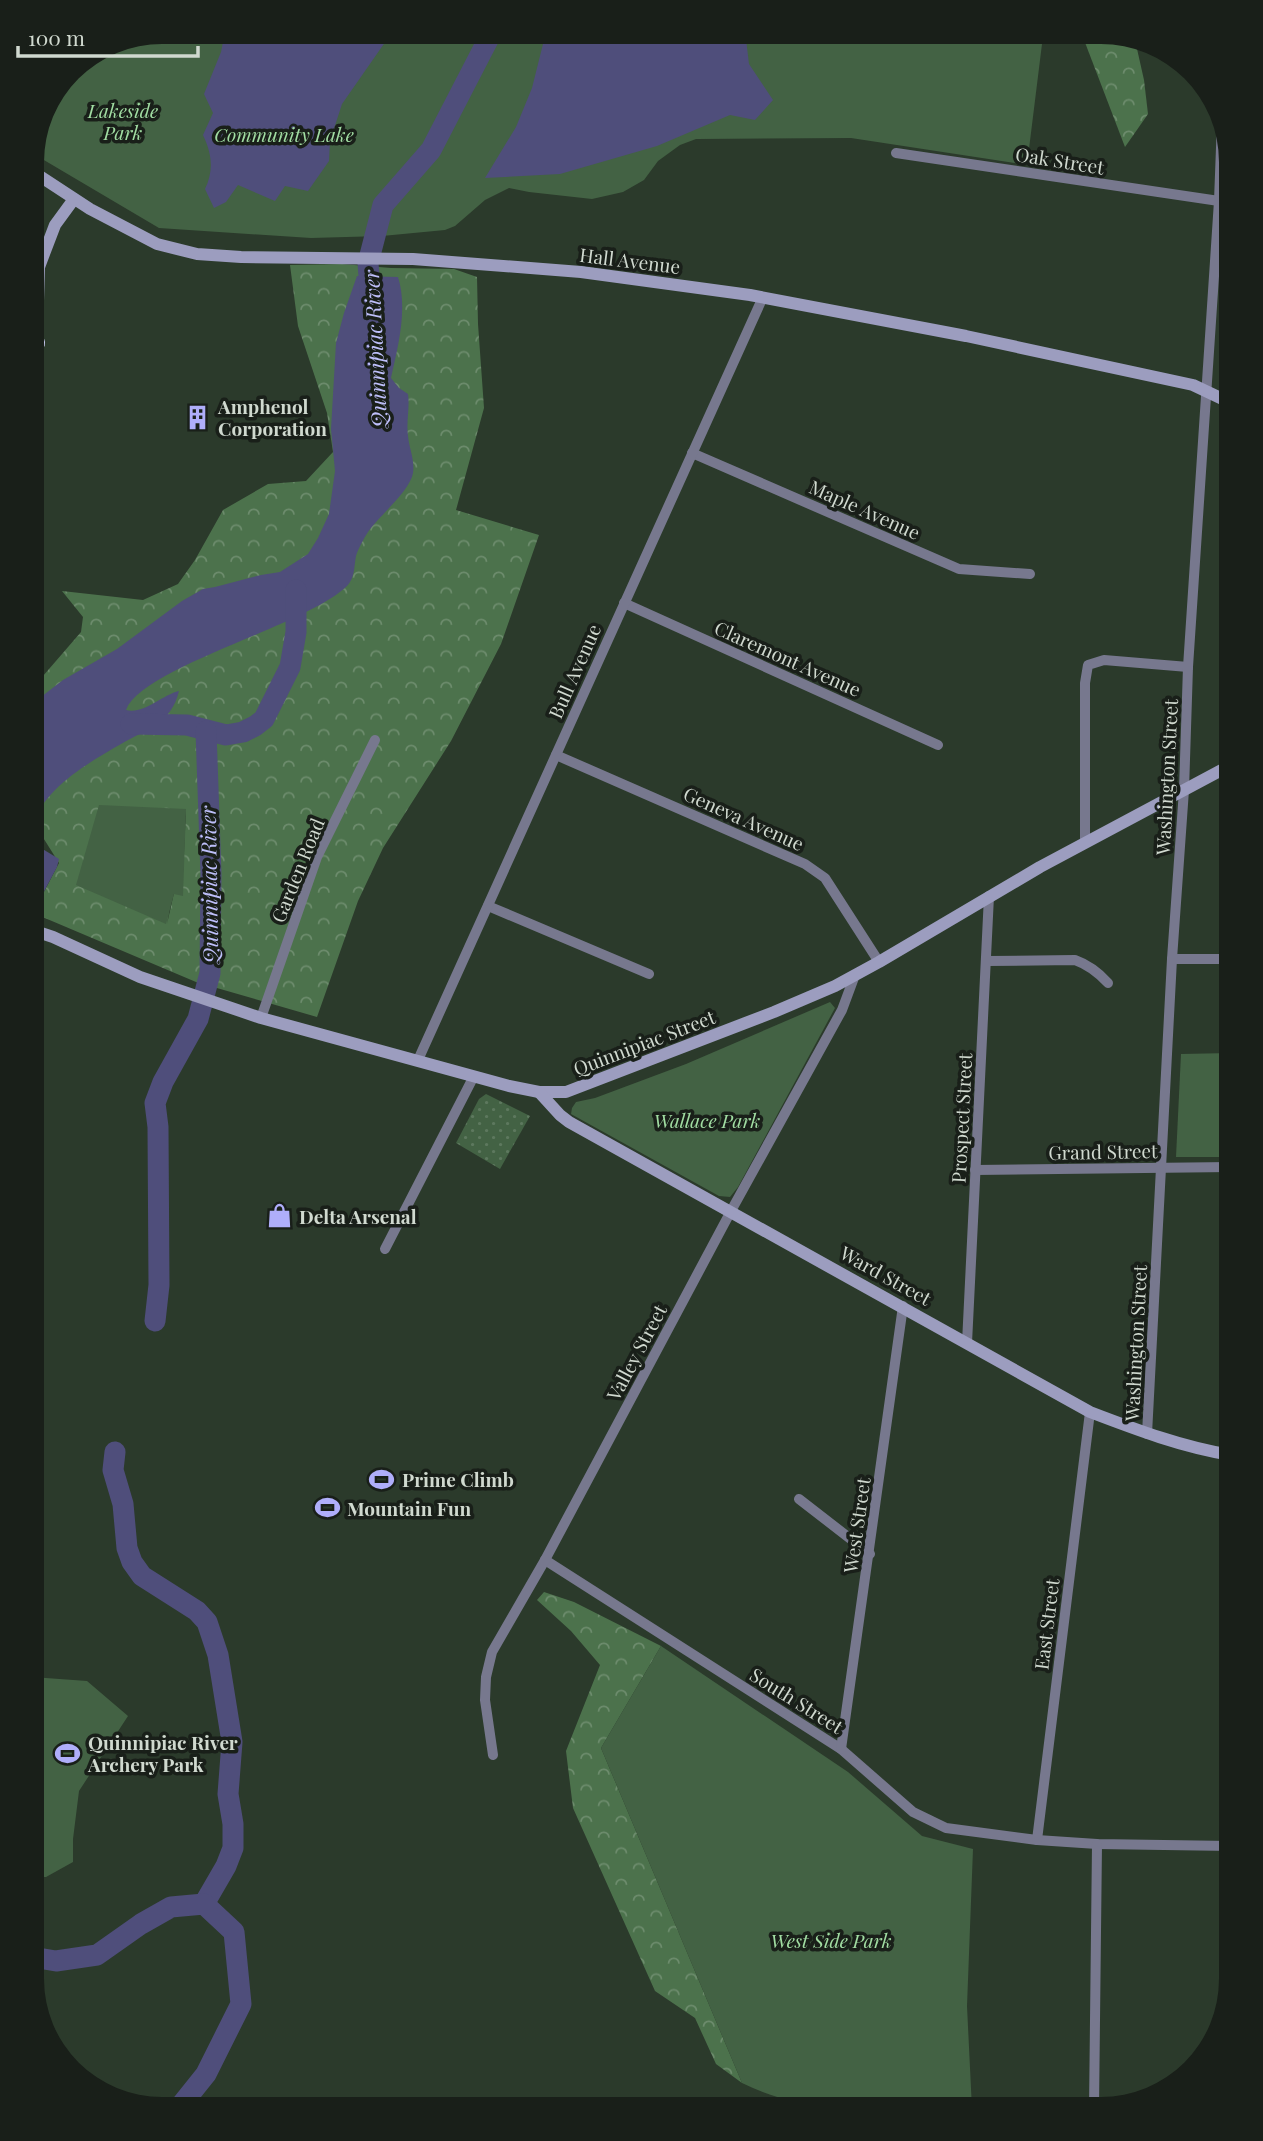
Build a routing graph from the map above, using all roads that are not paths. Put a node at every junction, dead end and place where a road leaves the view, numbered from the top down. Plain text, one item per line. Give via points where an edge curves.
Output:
1 (896, 153) dead end
2 (44, 179) edge
3 (74, 199) junction
4 (1219, 201) joint
5 (44, 254) edge
6 (764, 297) junction
7 (1205, 392) junction
8 (1219, 398) edge
9 (692, 453) junction
10 (1030, 574) dead end
11 (624, 603) junction
12 (1188, 667) junction
13 (375, 740) dead end
14 (938, 745) dead end
15 (556, 755) junction
16 (1219, 771) edge
17 (1184, 790) junction
18 (1085, 843) junction
19 (989, 896) junction
20 (488, 906) junction
21 (44, 934) edge
22 (1172, 959) junction
23 (1219, 959) edge
24 (987, 961) junction
25 (878, 962) junction
26 (649, 974) dead end
27 (855, 975) junction
28 (1108, 984) dead end
29 (261, 1017) junction
30 (418, 1060) junction
31 (474, 1076) junction
32 (539, 1092) junction
33 (1162, 1167) junction
34 (1219, 1167) edge
35 (975, 1170) junction
36 (731, 1210) junction
37 (386, 1249) dead end
38 (903, 1306) junction
39 (967, 1343) junction
40 (1090, 1412) junction
41 (1147, 1434) junction
42 (1219, 1453) edge
43 (799, 1499) dead end
44 (870, 1554) junction
45 (545, 1560) junction
46 (841, 1749) junction
47 (493, 1755) dead end
48 (1037, 1840) junction
49 (1097, 1844) junction
50 (1219, 1846) edge
51 (1094, 2097) edge

1 - 4 street, Oak Street
2 - 3 main road, Hall Avenue
3 - 5 main road via 55,225
3 - 6 main road, Hall Avenue via 157,244 197,254 413,259 582,272
4 - 7 street, Washington Street
6 - 7 main road, Hall Avenue via 978,338 1193,385
6 - 9 street, Bull Avenue
7 - 8 main road, Hall Avenue
7 - 12 street, Washington Street
9 - 10 street, Maple Avenue via 959,569
9 - 11 street, Bull Avenue
11 - 14 street, Claremont Avenue
11 - 15 street, Bull Avenue
12 - 17 street, Washington Street
12 - 18 street via 1104,660 1088,665
13 - 29 street, Garden Road via 317,858
15 - 20 street, Bull Avenue
15 - 25 street, Geneva Avenue via 805,864 825,878
16 - 17 main road, Quinnipiac Street
17 - 18 main road, Quinnipiac Street
17 - 22 street, Washington Street
18 - 19 main road, Quinnipiac Street
19 - 24 street, Prospect Street
19 - 25 main road, Quinnipiac Street
20 - 26 street
20 - 30 street, Bull Avenue
21 - 29 main road, Quinnipiac Street via 141,977
22 - 23 street
22 - 33 street, Washington Street
24 - 28 street via 1075,960
24 - 35 street, Prospect Street
25 - 27 main road, Quinnipiac Street
27 - 32 main road, Quinnipiac Street via 576,1090
27 - 36 street, Valley Street via 842,1010
29 - 30 main road, Quinnipiac Street
30 - 31 main road, Quinnipiac Street
31 - 32 main road, Quinnipiac Street
31 - 37 street
32 - 36 main road, Ward Street via 569,1122
33 - 34 street, Grand Street
33 - 35 street, Grand Street
33 - 41 street, Washington Street
35 - 39 street, Prospect Street
36 - 38 main road, Ward Street
36 - 45 street, Valley Street
38 - 39 main road, Ward Street
38 - 44 street, West Street
39 - 40 main road, Ward Street
40 - 41 main road, Ward Street
40 - 48 street, East Street
41 - 42 main road, Ward Street
43 - 44 street
44 - 46 street, West Street
45 - 46 street, South Street
45 - 47 street, Valley Street via 492,1652 485,1700
46 - 48 street, South Street via 913,1812 946,1828
48 - 49 street, South Street
49 - 50 street, South Street
49 - 51 street

